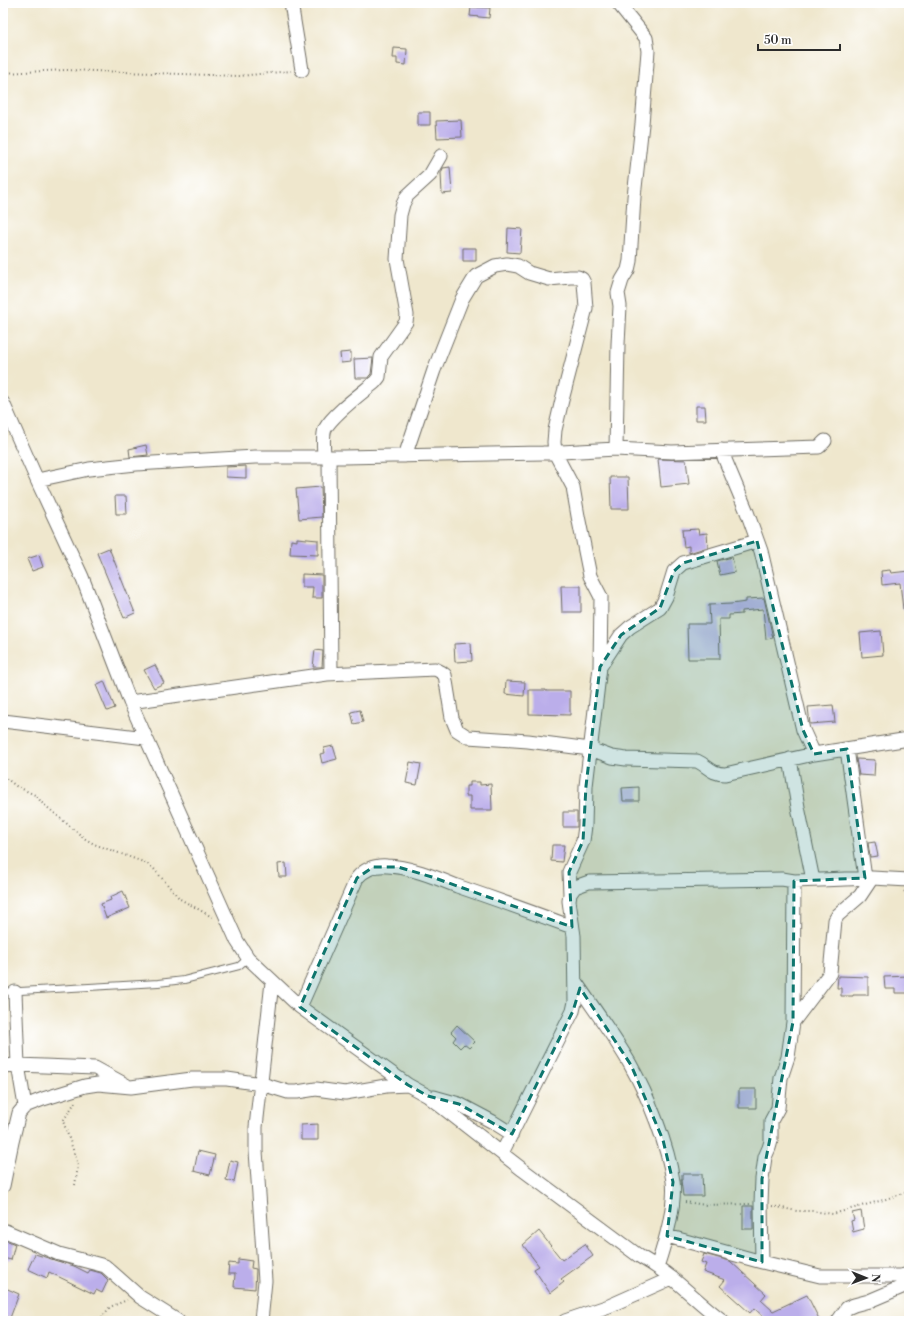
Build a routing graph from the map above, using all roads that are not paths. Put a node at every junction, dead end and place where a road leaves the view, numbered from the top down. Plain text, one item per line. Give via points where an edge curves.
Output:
1 (291, 3) edge
2 (618, 3) edge
3 (302, 70) road end
4 (441, 156) dead end
5 (3, 403) edge
6 (825, 441) dead end
7 (616, 449) junction
8 (722, 450) junction
9 (555, 453) junction
10 (405, 456) junction
11 (326, 457) junction
12 (37, 480) junction
13 (757, 541) junction
14 (600, 667) junction
15 (331, 674) junction
16 (130, 702) junction
17 (3, 721) edge
18 (146, 738) junction
19 (909, 739) edge
20 (590, 749) junction
21 (847, 749) junction
22 (814, 754) junction
23 (790, 759) junction
24 (868, 878) junction
25 (813, 880) junction
26 (909, 880) edge
27 (794, 881) junction
28 (570, 894) junction
29 (572, 927) junction
30 (248, 958) junction
31 (575, 981) junction
32 (272, 982) junction
33 (9, 992) edge
34 (300, 1007) junction
35 (793, 1022) junction
36 (18, 1065) junction
37 (3, 1066) edge
38 (262, 1084) junction
39 (408, 1085) junction
40 (131, 1087) junction
41 (428, 1096) junction
42 (24, 1106) junction
43 (512, 1134) junction
44 (502, 1153) junction
45 (3, 1186) edge
46 (3, 1230) edge
47 (667, 1236) junction
48 (762, 1262) junction
49 (657, 1267) junction
50 (909, 1274) edge
51 (672, 1278) junction
52 (909, 1284) edge
53 (178, 1321) edge
54 (262, 1321) edge
55 (565, 1321) edge
56 (723, 1321) edge
57 (838, 1321) edge

1 - 3 street
2 - 7 street via 646,38 648,52 630,261 618,293 620,306
4 - 11 street via 430,175 407,196 400,215 397,259 406,322 381,357 375,382 338,414 326,429
5 - 12 street
6 - 8 street via 819,447
7 - 8 street via 672,452
7 - 9 street
8 - 13 street
9 - 10 street
9 - 10 street via 555,430 586,308 584,283 578,277 549,280 518,266 507,264 495,266 476,276 462,299 434,370
9 - 14 street via 573,487 590,576 601,597
10 - 11 street
11 - 12 street via 255,457 136,464 89,469
11 - 15 street
12 - 16 street via 82,577
13 - 14 street via 683,563 674,571 660,608 621,634
13 - 22 street via 770,585 803,730
14 - 20 street
15 - 16 street
15 - 20 street via 435,669 445,675 452,718 457,730 468,737
16 - 18 street
17 - 18 street
18 - 30 street via 237,942
19 - 21 street
20 - 23 street via 626,759 697,761 705,764 713,772 725,774
20 - 28 street via 583,841 569,872
21 - 22 street
21 - 24 street
22 - 23 street
23 - 25 street
24 - 25 street
24 - 26 street
24 - 35 street via 860,896 835,920 830,972
25 - 27 street
27 - 28 street via 782,879 589,882 575,887
27 - 35 street
28 - 29 street
29 - 31 street
29 - 34 street via 432,877 398,867 372,867 357,878
30 - 32 street
30 - 33 lane via 239,966 184,980
31 - 43 street via 575,1002 572,1011
31 - 47 street via 631,1065 648,1101 667,1155 673,1182
32 - 34 street
32 - 38 street
33 - 36 street
34 - 39 street
35 - 48 street via 788,1057 781,1078 778,1108 771,1120 771,1141 764,1164 761,1203
36 - 37 street
36 - 40 street via 95,1068
36 - 42 street
38 - 39 street via 288,1092 324,1089 345,1093 371,1087
38 - 40 street via 227,1079 192,1079
38 - 54 street via 256,1127 265,1280
39 - 41 street
40 - 42 street via 98,1084
41 - 43 street via 459,1104
41 - 44 street
42 - 45 street via 12,1142
43 - 44 street
44 - 49 street
46 - 53 street via 59,1254 105,1266 140,1297
47 - 48 street
47 - 49 street
48 - 50 street via 820,1276
49 - 51 street
51 - 55 street via 610,1306
51 - 56 street
52 - 57 street via 847,1308

